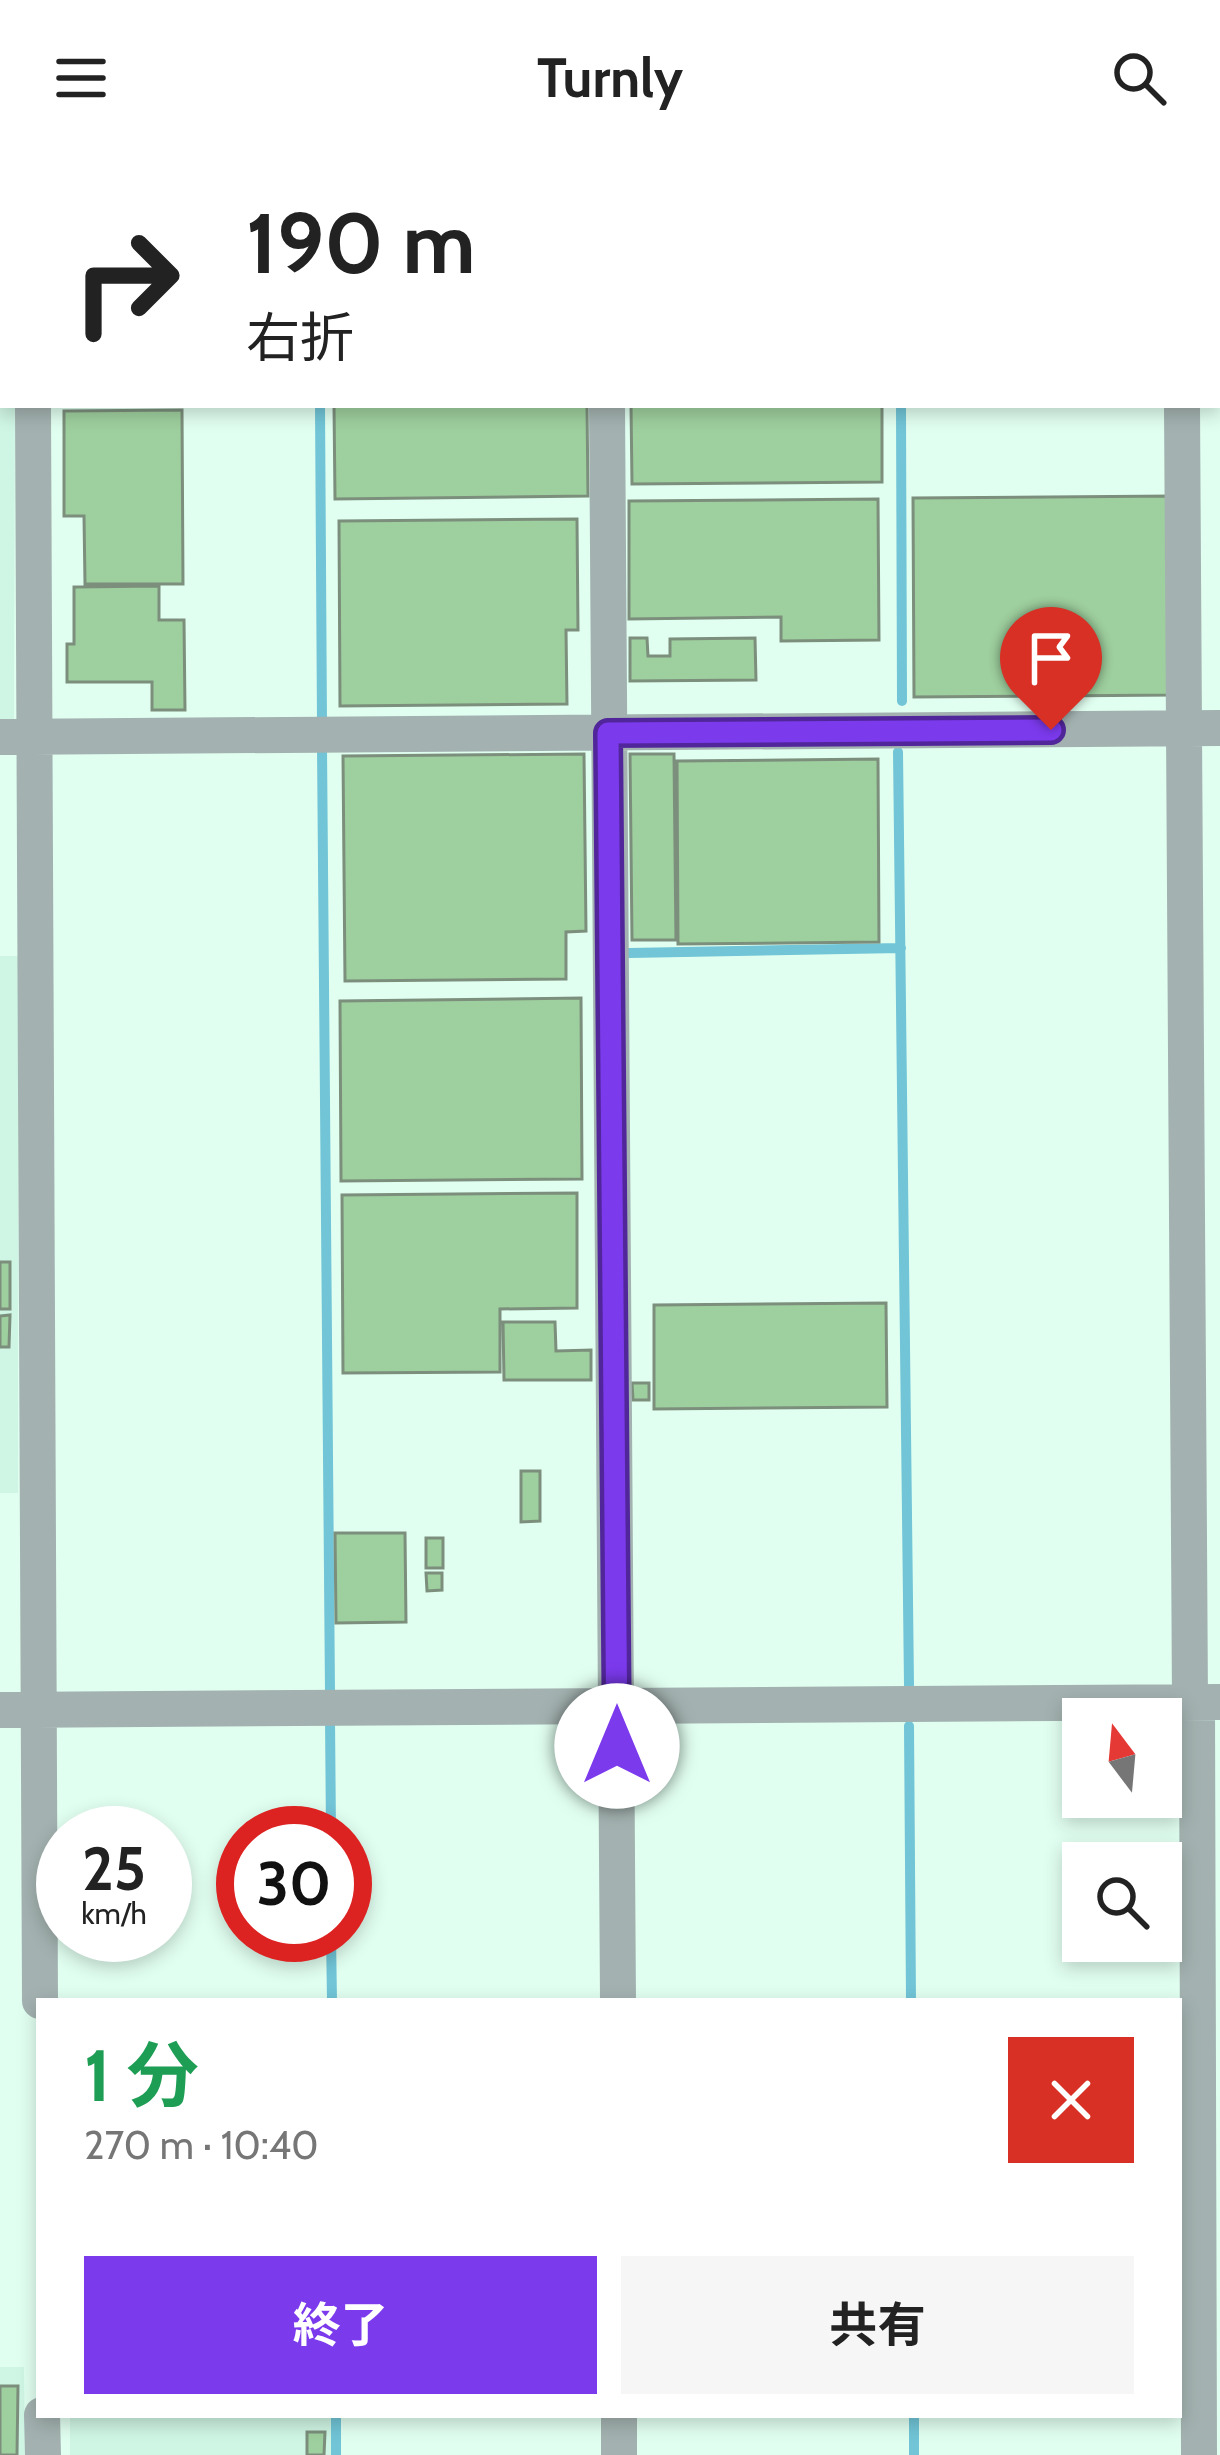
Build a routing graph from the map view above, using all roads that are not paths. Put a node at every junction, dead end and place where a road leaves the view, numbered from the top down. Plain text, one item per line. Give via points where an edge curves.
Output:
1 (33, 408) edge
2 (607, 408) edge
3 (1182, 408) edge
4 (1202, 728) edge
5 (608, 733) junction
6 (18, 737) edge
7 (1202, 1702) edge
8 (617, 1703) junction
9 (0, 1710) edge
10 (39, 1710) junction
11 (40, 1998) edge
12 (617, 1998) edge
13 (42, 2418) edge
14 (619, 2418) edge
15 (43, 2455) edge
16 (619, 2455) edge
17 (1199, 2455) edge

1 - 6 street
2 - 5 street
3 - 4 street
4 - 5 street
4 - 7 street
5 - 6 street
5 - 8 street
6 - 10 street
7 - 8 street
7 - 17 street
8 - 10 street
8 - 12 street
9 - 10 street
10 - 11 street
13 - 15 street
14 - 16 street

